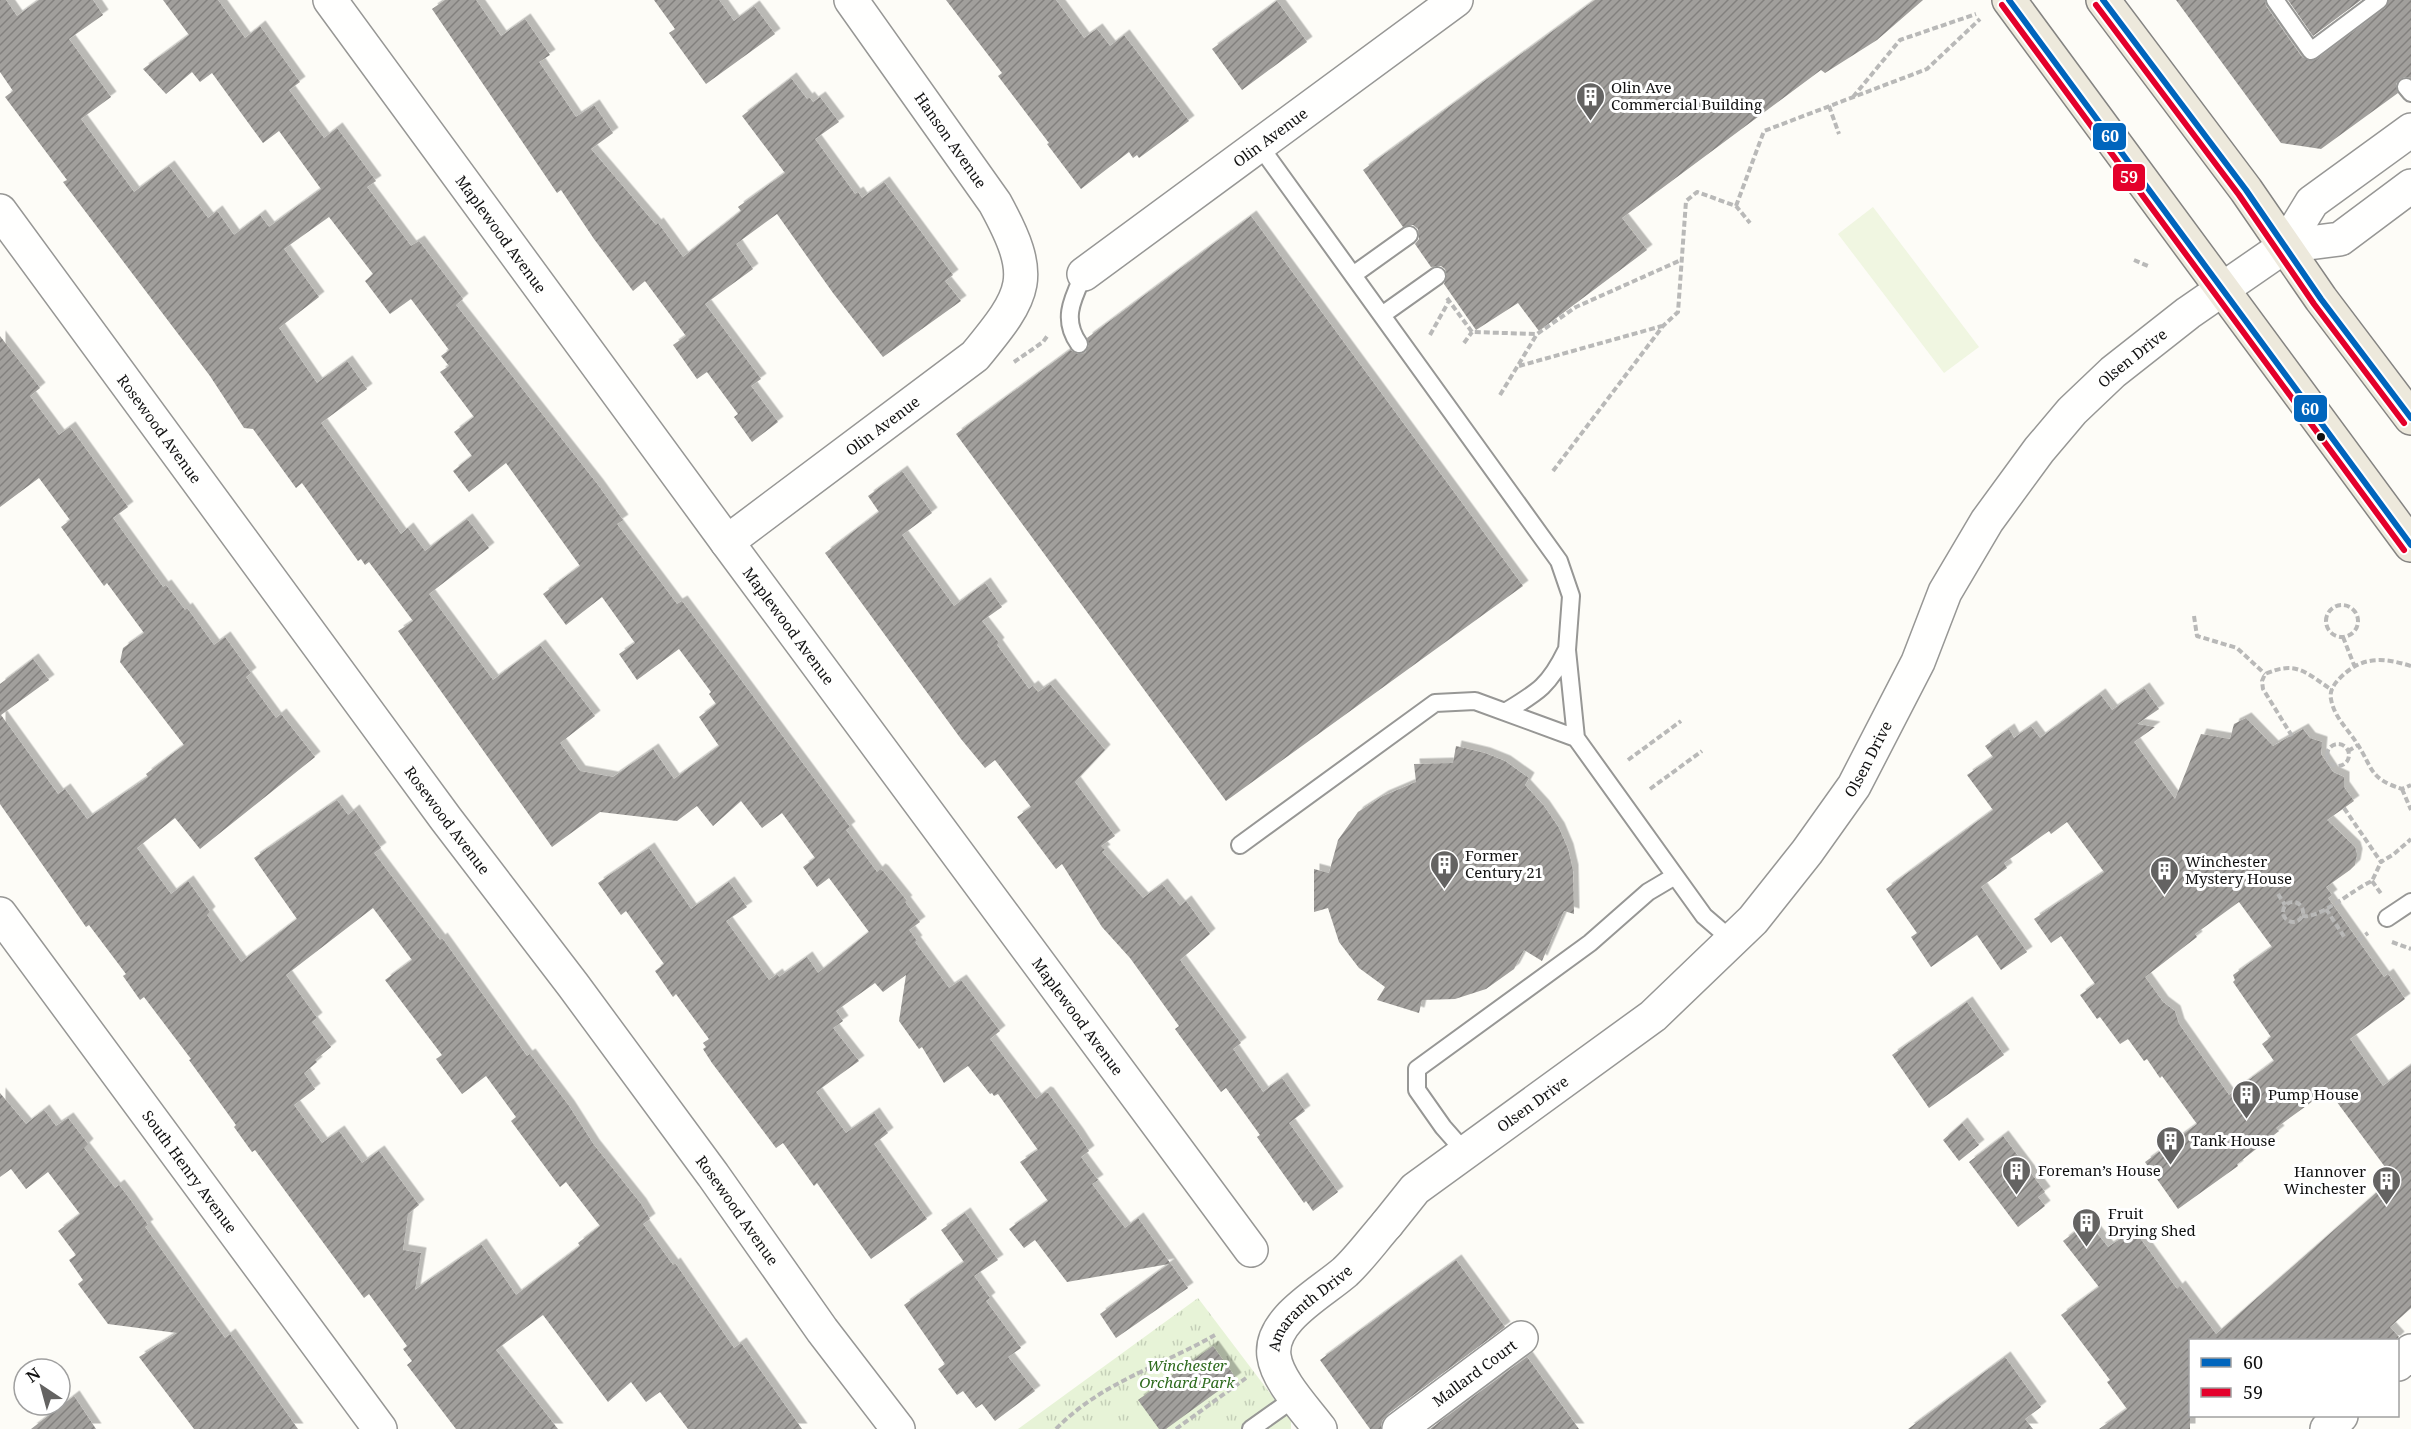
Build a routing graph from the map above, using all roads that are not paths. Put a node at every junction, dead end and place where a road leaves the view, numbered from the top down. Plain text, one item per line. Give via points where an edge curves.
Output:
1 (330, 0) edge
2 (851, 0) edge
3 (1456, 0) edge
4 (2008, 0) edge
5 (2103, 0) edge
6 (2275, 0) edge
7 (2379, 0) edge
8 (1416, 12) edge
9 (2411, 130) edge
10 (1259, 145) junction
11 (2411, 186) edge
12 (0, 211) edge
13 (1408, 235) dead end
14 (2285, 246) junction
15 (1084, 274) joint
16 (1353, 275) junction
17 (1435, 277) road end
18 (2223, 289) junction
19 (1020, 293) joint
20 (1382, 315) junction
21 (1079, 344) dead end
22 (2411, 418) edge
23 (727, 542) junction
24 (2411, 545) edge
25 (1567, 650) junction
26 (1505, 712) junction
27 (1576, 738) junction
28 (1240, 845) dead end
29 (1675, 876) junction
30 (2411, 902) edge
31 (0, 914) edge
32 (2387, 918) dead end
33 (1732, 941) junction
34 (1465, 1152) junction
35 (1387, 1224) joint
36 (1251, 1250) dead end
37 (1521, 1338) dead end
38 (2411, 1351) edge
39 (2399, 1362) edge
40 (1296, 1397) junction
41 (2340, 1417) edge
42 (380, 1429) edge
43 (898, 1429) edge
44 (1251, 1429) edge
45 (1320, 1429) edge
46 (1399, 1429) edge
47 (2326, 1429) edge

1 - 23 street, Maplewood Avenue
2 - 19 street, Hanson Avenue via 995,203 1014,237 1021,270
3 - 8 street, Olin Avenue
4 - 18 main road
5 - 14 main road
6 - 7 lane via 2311,51
8 - 10 street, Olin Avenue
9 - 14 street, Olsen Drive via 2312,202
10 - 15 street, Olin Avenue
10 - 16 lane
11 - 14 street, Olsen Drive via 2340,239
12 - 43 street, Rosewood Avenue
13 - 16 lane
14 - 18 street, Olsen Drive
14 - 22 main road
15 - 21 lane via 1069,306 1072,335
16 - 20 lane
17 - 20 lane
18 - 24 main road
18 - 33 street, Olsen Drive via 2114,372 2072,411 2014,482 1946,592 1918,662 1854,786 1787,878
19 - 23 street, Olin Avenue via 1006,318 975,356
20 - 25 lane via 1559,561 1571,596
23 - 36 street, Maplewood Avenue
25 - 26 lane via 1544,688
25 - 27 lane
26 - 27 lane
26 - 28 lane via 1475,701 1435,703
27 - 29 lane
29 - 33 lane via 1704,916
29 - 34 lane via 1648,892 1590,943 1417,1069 1417,1090
30 - 32 lane
31 - 42 street, South Henry Avenue
33 - 34 street, Olsen Drive via 1653,1016
34 - 35 street, Olsen Drive via 1415,1189
35 - 40 street, Amaranth Drive via 1346,1271 1289,1317 1276,1335 1274,1355 1280,1375
37 - 46 street, Mallard Court
38 - 39 street
40 - 44 lane
40 - 45 street, Amaranth Drive
41 - 47 street

